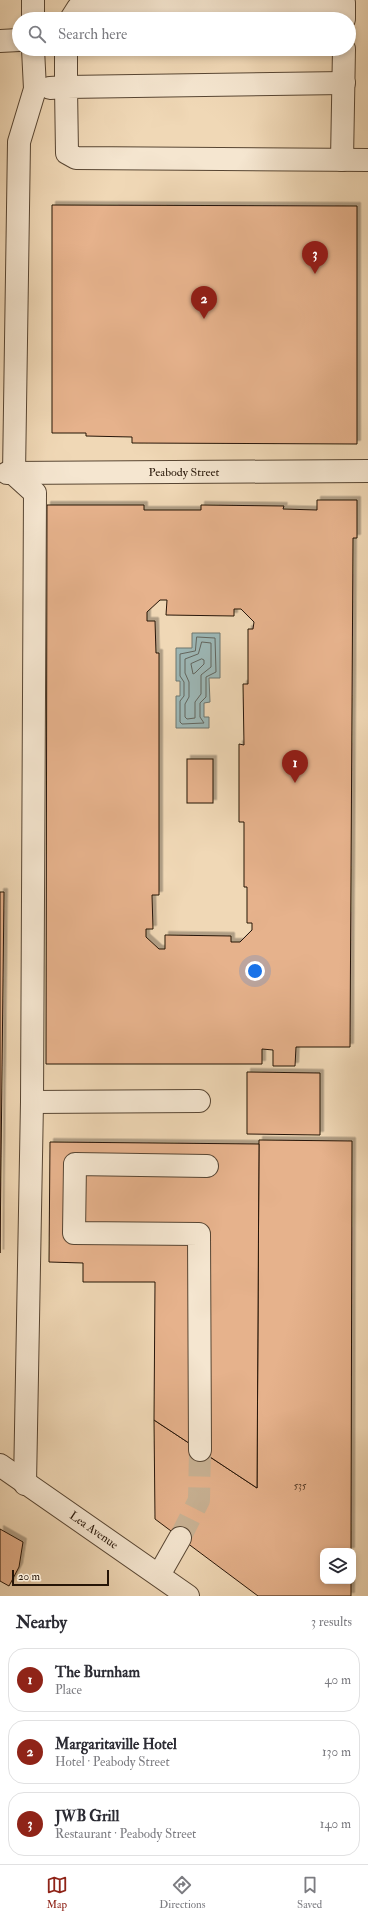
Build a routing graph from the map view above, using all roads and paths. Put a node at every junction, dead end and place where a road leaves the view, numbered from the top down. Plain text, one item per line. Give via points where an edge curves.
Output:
1 (33, 0) edge
2 (33, 12) edge
3 (75, 12) edge
4 (344, 12) edge
5 (12, 40) edge
6 (0, 41) edge
7 (33, 56) edge
8 (66, 56) edge
9 (344, 56) edge
10 (344, 83) junction
11 (66, 87) junction
12 (35, 89) junction
13 (9, 142) edge
14 (342, 160) junction
15 (368, 160) edge
16 (368, 471) edge
17 (7, 473) edge
18 (200, 1100) dead end
19 (32, 1102) junction
20 (207, 1166) dead end
21 (200, 1450) tunnel mouth
22 (0, 1465) edge
23 (25, 1484) junction
24 (180, 1538) tunnel mouth
25 (158, 1575) junction
26 (188, 1596) edge

1 - 2 street
3 - 4 street via 78,8 344,3
5 - 6 street
7 - 12 street
8 - 11 street
9 - 10 street
10 - 11 street
10 - 14 street
11 - 12 street
11 - 14 street via 67,153 76,158
12 - 13 street
13 - 17 street
14 - 15 street
16 - 17 street, Peabody Street
17 - 19 street via 35,493
18 - 19 street
19 - 23 street
20 - 21 street via 75,1164 74,1233 199,1234
22 - 23 street, Lea Avenue
23 - 25 street, Lea Avenue
24 - 25 street
25 - 26 street, Lea Avenue

